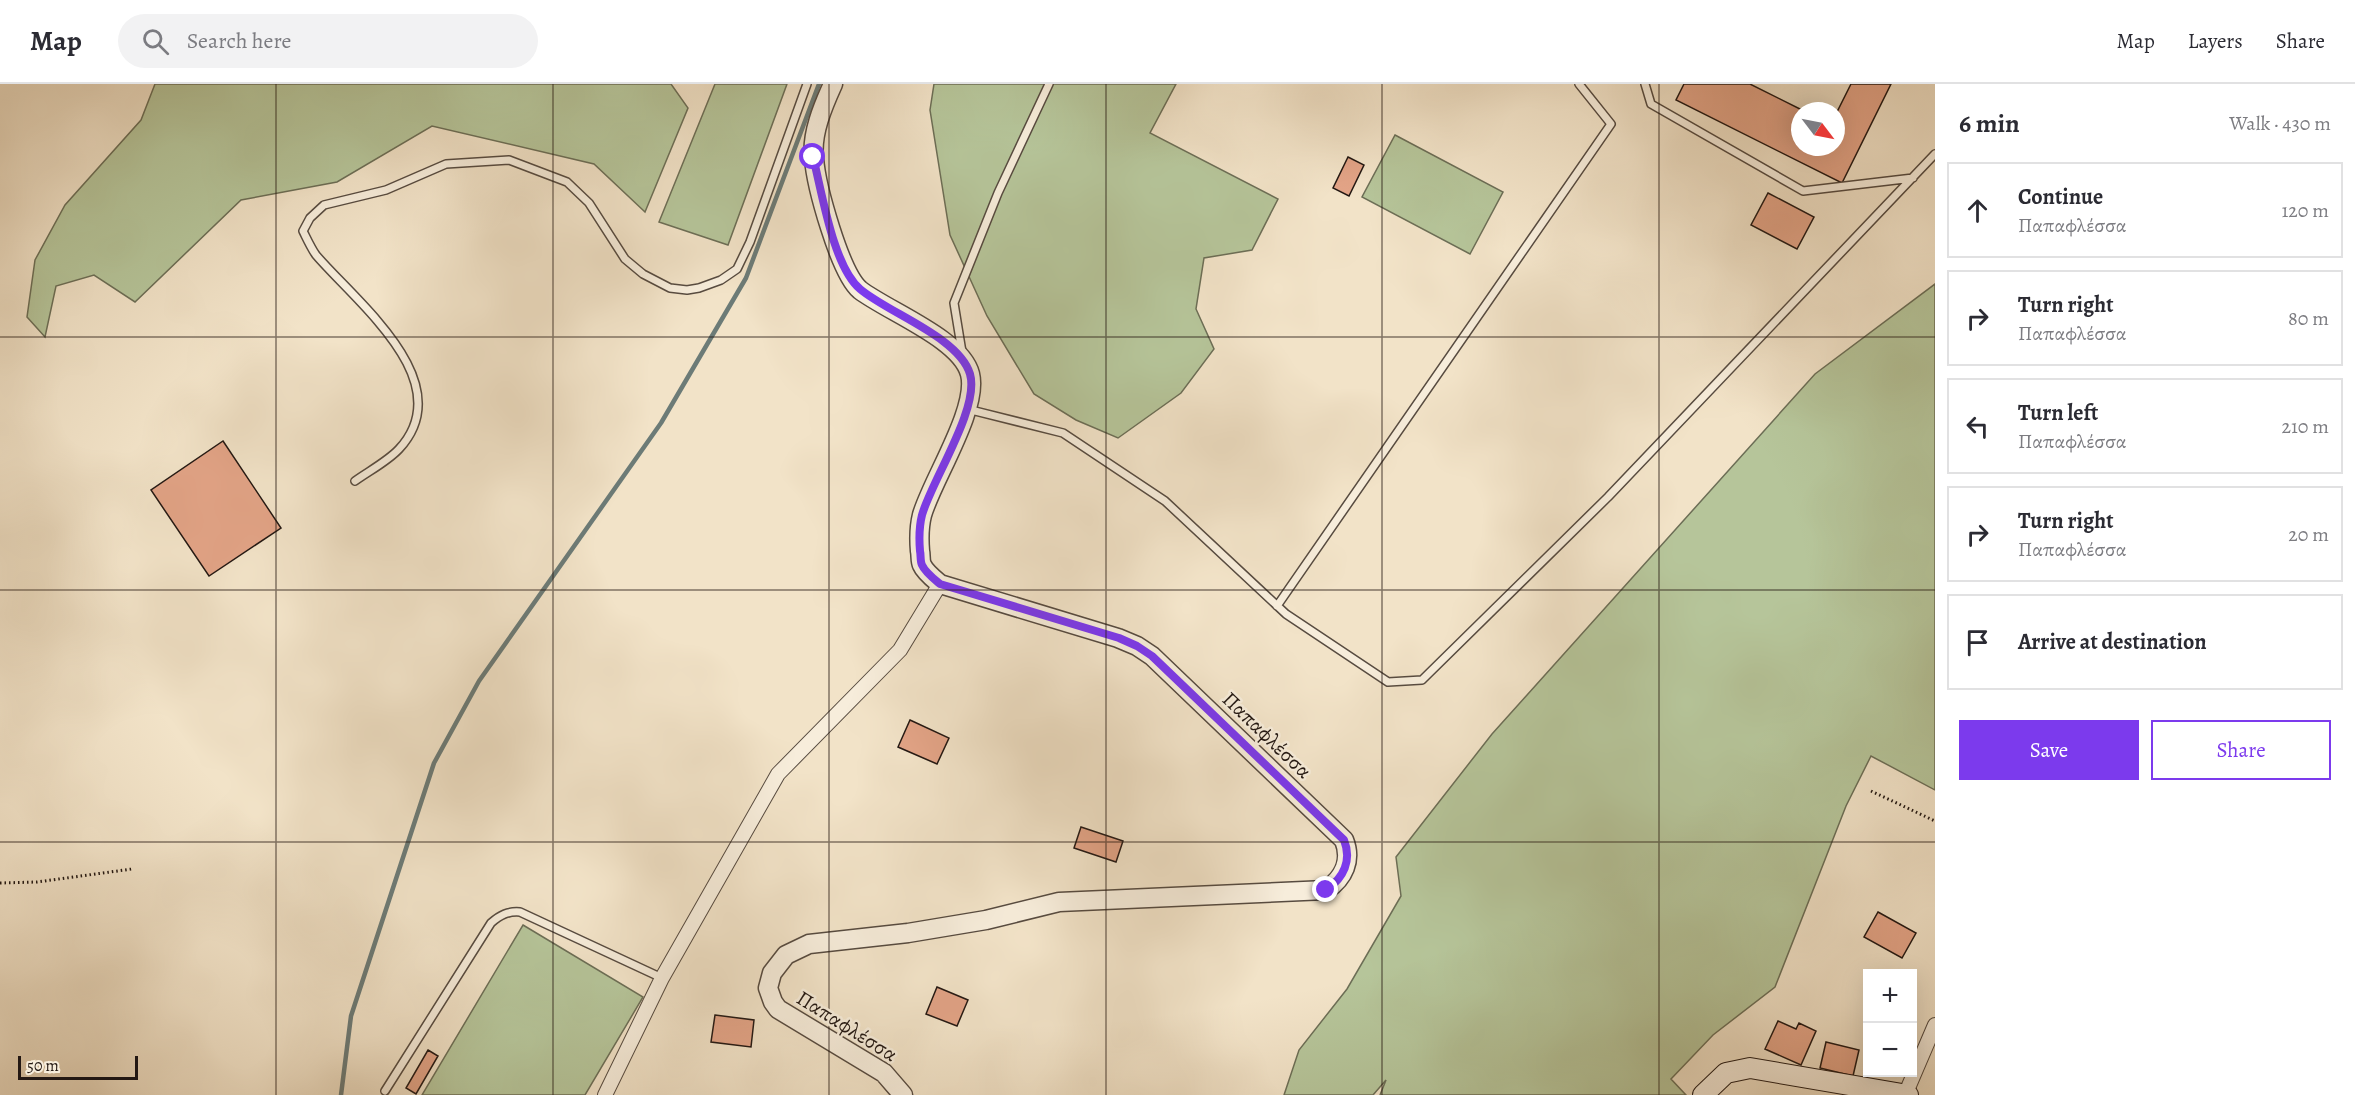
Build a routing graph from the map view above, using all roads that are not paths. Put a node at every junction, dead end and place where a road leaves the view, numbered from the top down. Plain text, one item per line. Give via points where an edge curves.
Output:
1 (807, 84) edge
2 (832, 84) edge
3 (1049, 84) edge
4 (1579, 84) edge
5 (1645, 84) edge
6 (1935, 154) edge
7 (1913, 178) junction
8 (964, 360) junction
9 (967, 408) junction
10 (355, 481) dead end
11 (940, 584) junction
12 (1277, 606) junction
13 (662, 978) junction
14 (1935, 1025) edge
15 (385, 1091) dead end
16 (605, 1095) edge
17 (903, 1095) edge
18 (1703, 1095) edge
19 (1906, 1095) edge

1 - 10 lane via 738,269 699,288 669,288 643,274 625,259 589,203 567,183 509,160 446,164 387,190 324,205 303,231 315,253 386,330 413,372 419,408 415,428 399,450
2 - 8 street via 821,112 813,157 830,228 846,271 859,289 948,345
3 - 8 lane via 998,193 954,303
4 - 12 lane via 1611,124
5 - 7 lane via 1651,104 1803,190
6 - 7 lane
7 - 12 lane via 1608,497 1422,680 1388,682
8 - 9 street via 971,388
9 - 11 street via 920,525 921,564
9 - 12 lane via 1063,433 1165,501
11 - 13 street via 900,650 778,774
11 - 17 street, Παπαφλέσσα via 1137,646 1344,840 1348,850 1343,873 1326,890 1059,902 986,920 809,944 786,955 772,973 768,988 778,1009 884,1073
13 - 15 lane via 520,912 506,913 491,922
13 - 16 street
14 - 19 street
18 - 19 main road via 1726,1073 1750,1068

